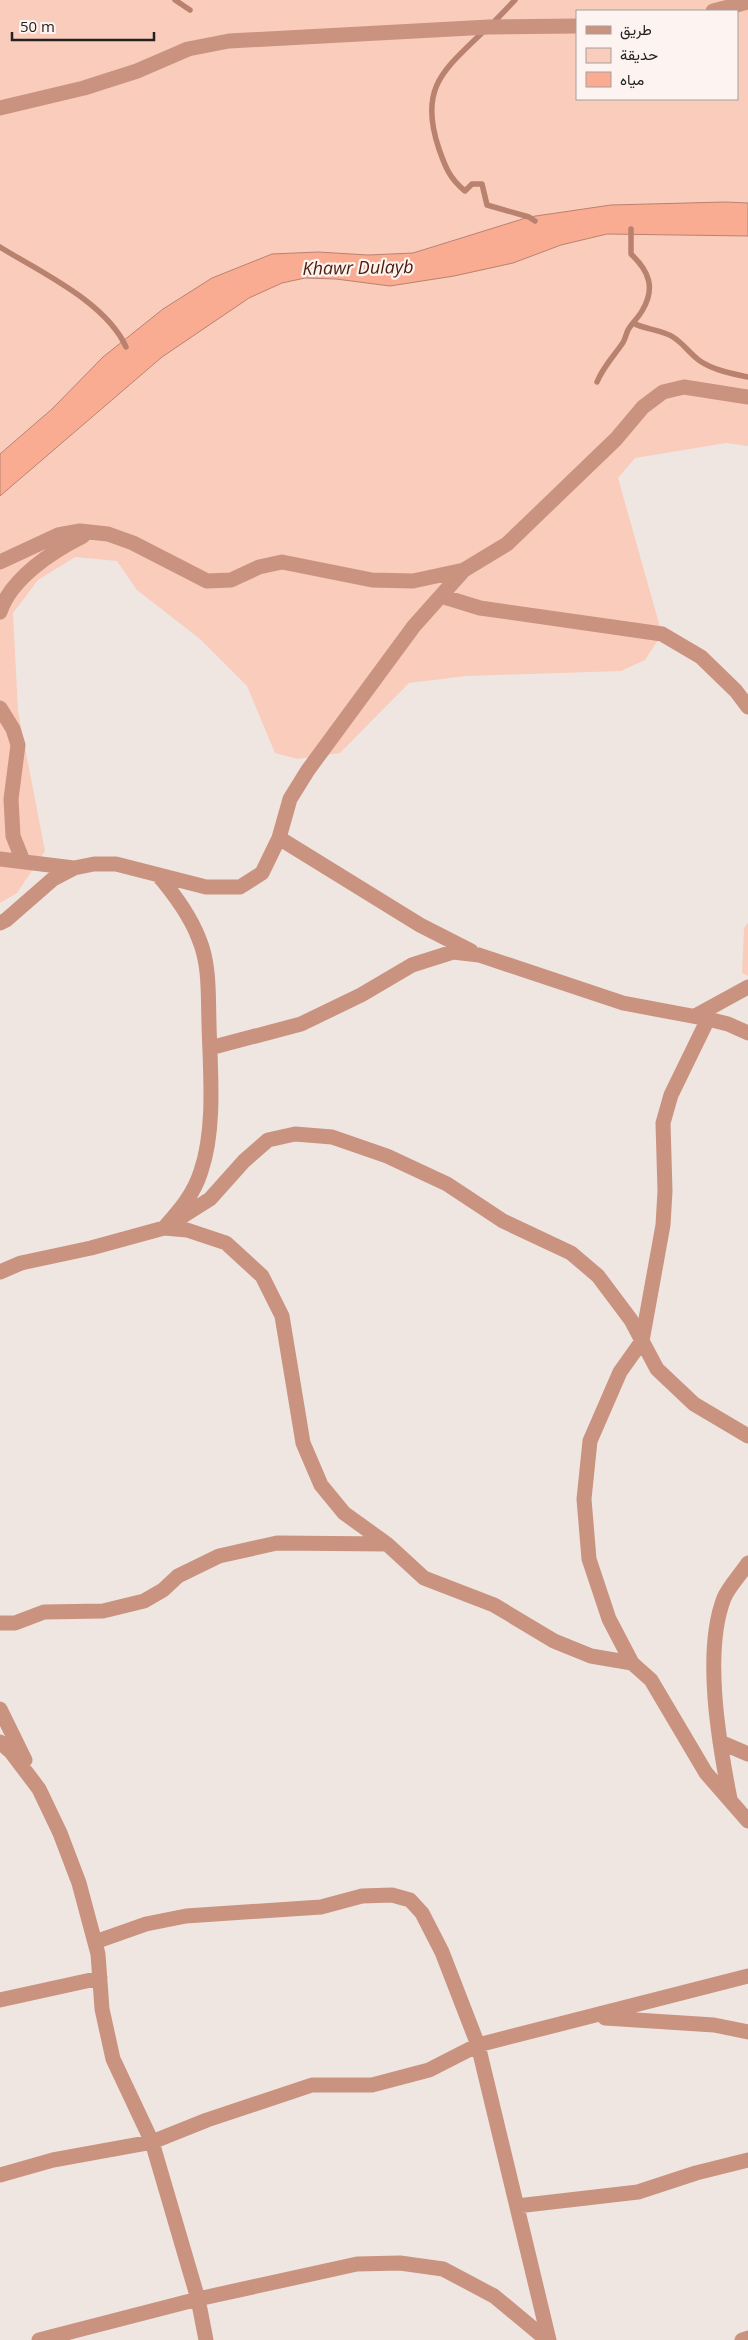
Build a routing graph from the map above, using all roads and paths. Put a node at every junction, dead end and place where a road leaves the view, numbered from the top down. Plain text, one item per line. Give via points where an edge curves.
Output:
1 (748, 2) edge
2 (717, 10) edge
3 (576, 26) edge
4 (0, 108) edge
5 (748, 397) edge
6 (90, 532) junction
7 (0, 562) edge
8 (464, 570) junction
9 (441, 596) junction
10 (0, 612) edge
11 (748, 707) edge
12 (0, 708) edge
13 (279, 838) junction
14 (0, 859) edge
15 (23, 861) junction
16 (74, 868) junction
17 (158, 875) junction
18 (0, 923) edge
19 (479, 955) junction
20 (748, 987) edge
21 (701, 1017) junction
22 (748, 1033) edge
23 (210, 1048) junction
24 (164, 1228) junction
25 (0, 1272) edge
26 (642, 1341) junction
27 (748, 1436) edge
28 (387, 1544) junction
29 (748, 1563) edge
30 (0, 1623) edge
31 (632, 1663) junction
32 (0, 1709) edge
33 (0, 1742) edge
34 (720, 1742) junction
35 (748, 1754) edge
36 (38, 1789) junction
37 (731, 1800) junction
38 (748, 1821) edge
39 (95, 1942) junction
40 (748, 1976) edge
41 (100, 1978) junction
42 (0, 2000) edge
43 (586, 2017) junction
44 (748, 2032) edge
45 (478, 2045) junction
46 (152, 2142) junction
47 (748, 2160) edge
48 (0, 2175) edge
49 (517, 2206) junction
50 (198, 2300) junction
51 (748, 2338) edge
52 (39, 2340) edge
53 (206, 2340) edge
54 (548, 2340) edge
55 (742, 2340) edge

1 - 2 street
3 - 4 street via 489,27 229,41 188,49 137,72 84,88
5 - 8 street via 684,387 663,392 643,407 616,438 507,544
6 - 7 street via 58,535
6 - 8 street via 108,534 133,543 207,581 231,580 259,567 282,562 372,580 413,581
6 - 10 street via 55,550 20,580
8 - 9 street
9 - 11 street via 480,608 662,634 701,657
9 - 13 street via 414,626 308,770 290,799
12 - 15 street via 13,729 18,745 11,799 13,836
13 - 17 street via 262,873 240,887 206,887
13 - 19 street via 420,925
14 - 15 street
15 - 16 street
16 - 17 street via 116,864
16 - 18 street via 52,879
17 - 23 street via 181,904 200,940 207,972
19 - 21 street via 623,1003
19 - 23 street via 453,952 412,966 301,1024
20 - 21 street
21 - 22 street
21 - 26 street via 663,1123 663,1225
23 - 24 street via 209,1132 201,1171 188,1200
24 - 25 street via 21,1263
24 - 26 street via 210,1199 268,1140 295,1134 332,1137 387,1156 447,1184 503,1221 571,1253 598,1276 631,1320
24 - 28 street via 186,1230 226,1243 262,1276 282,1316 303,1443 321,1485 344,1513
26 - 27 street via 657,1370 694,1404
26 - 31 street via 620,1372 590,1441 584,1499 589,1559 609,1619
28 - 30 street via 277,1543 219,1556 178,1576 144,1601 103,1611 44,1612 15,1623
28 - 31 street via 424,1578 494,1605 572,1649
29 - 34 street via 724,1597 714,1638
31 - 37 street via 651,1680 706,1773
32 - 36 street
33 - 36 street
34 - 35 street
34 - 37 street
36 - 39 street via 79,1882
37 - 38 street
39 - 41 street
39 - 45 street via 146,1924 186,1916 322,1907 362,1896 392,1895 410,1900 422,1914 442,1952
40 - 43 street
41 - 42 street
41 - 46 street via 102,2009 113,2059
43 - 44 street via 704,2024
43 - 45 street
45 - 46 street via 429,2070 372,2085 312,2085
45 - 49 street
46 - 48 street via 53,2160
46 - 50 street
47 - 49 street via 696,2172 638,2192
49 - 54 street
50 - 52 street
50 - 53 street
50 - 54 street via 357,2264 400,2262 443,2269 494,2296
51 - 55 street

